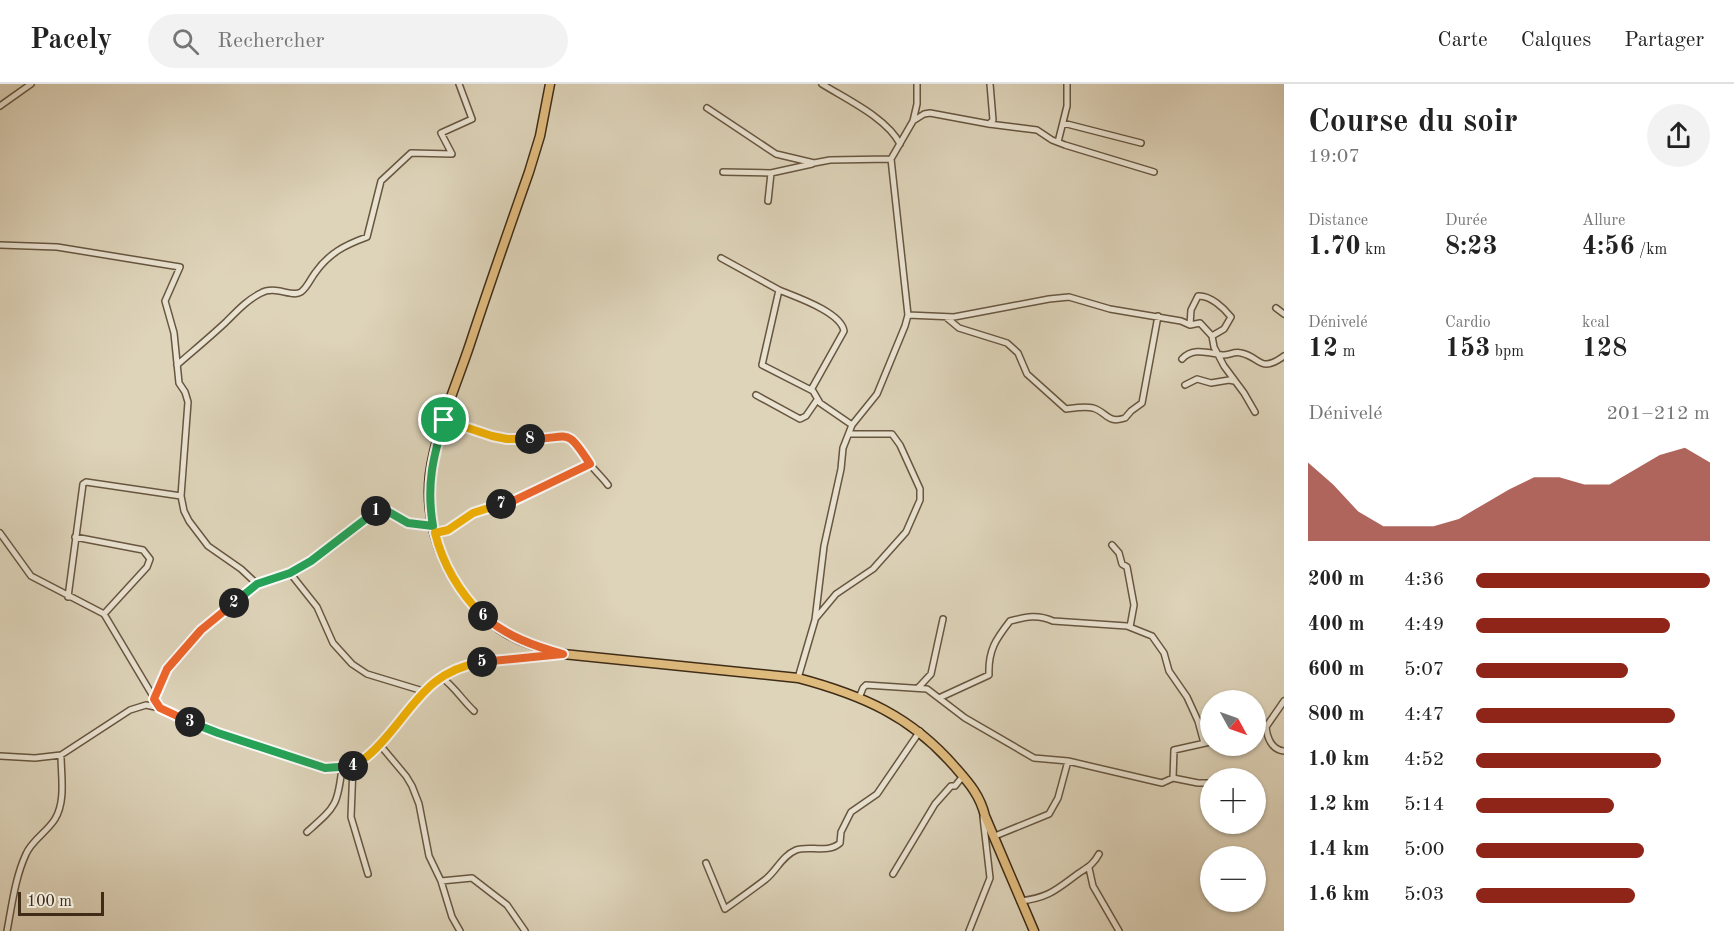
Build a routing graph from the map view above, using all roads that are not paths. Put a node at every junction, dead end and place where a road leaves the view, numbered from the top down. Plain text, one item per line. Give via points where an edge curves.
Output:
1 (31, 84) edge
2 (459, 84) edge
3 (550, 84) edge
4 (822, 84) edge
5 (918, 84) edge
6 (990, 84) edge
7 (1067, 84) edge
8 (0, 106) edge
9 (707, 108) dead end
10 (913, 121) junction
11 (1064, 123) junction
12 (989, 124) junction
13 (1058, 142) junction
14 (1141, 143) dead end
15 (900, 144) junction
16 (891, 159) junction
17 (814, 163) junction
18 (723, 172) dead end
19 (1154, 172) dead end
20 (771, 173) junction
21 (768, 201) dead end
22 (0, 245) edge
23 (722, 258) dead end
24 (779, 290) junction
25 (1276, 308) dead end
26 (1284, 314) edge
27 (908, 315) junction
28 (1158, 316) junction
29 (947, 318) junction
30 (1190, 324) junction
31 (1212, 336) junction
32 (1217, 353) junction
33 (1284, 357) edge
34 (1182, 359) dead end
35 (177, 365) junction
36 (1236, 382) junction
37 (1185, 385) dead end
38 (811, 390) junction
39 (756, 395) dead end
40 (817, 400) junction
41 (1255, 412) dead end
42 (444, 420) junction
43 (852, 425) junction
44 (849, 434) junction
45 (590, 464) junction
46 (608, 485) dead end
47 (181, 496) junction
48 (434, 530) junction
49 (0, 533) edge
50 (75, 537) junction
51 (1112, 545) dead end
52 (290, 573) junction
53 (257, 584) junction
54 (68, 597) junction
55 (104, 614) junction
56 (943, 619) dead end
57 (815, 620) junction
58 (1130, 627) junction
59 (563, 654) junction
60 (441, 677) junction
61 (798, 678) junction
62 (918, 688) junction
63 (423, 691) junction
64 (860, 698) junction
65 (939, 698) junction
66 (154, 699) junction
67 (1284, 701) edge
68 (160, 708) junction
69 (474, 711) dead end
70 (1200, 726) edge
71 (1266, 728) joint
72 (920, 731) junction
73 (380, 744) junction
74 (1200, 744) edge
75 (1284, 751) edge
76 (61, 755) junction
77 (0, 756) edge
78 (1068, 761) junction
79 (353, 766) junction
80 (342, 767) junction
81 (963, 776) junction
82 (1173, 778) junction
83 (1200, 783) edge
84 (981, 800) junction
85 (307, 832) dead end
86 (995, 836) junction
87 (1099, 854) dead end
88 (706, 864) dead end
89 (1089, 868) junction
90 (368, 874) dead end
91 (893, 874) dead end
92 (441, 880) junction
93 (1020, 901) junction
94 (8, 931) edge
95 (460, 931) edge
96 (525, 931) edge
97 (969, 931) edge
98 (1034, 931) edge
99 (1119, 931) edge

1 - 8 street
2 - 35 street via 472,119 441,133 452,154 411,153 381,181 367,237 344,245 324,260 301,292 264,291 241,305
3 - 42 main road via 529,172
4 - 15 street via 890,129
5 - 10 street
6 - 12 street via 993,120
7 - 11 street
9 - 17 street via 776,154
10 - 12 street via 930,113
10 - 15 street
11 - 13 street
11 - 14 street
12 - 13 street via 1037,130
13 - 19 street
15 - 16 street
16 - 17 street
16 - 27 street
17 - 20 street
18 - 20 street
20 - 21 street
22 - 35 street via 57,247 180,267 165,301
23 - 24 street
24 - 38 street via 761,362
24 - 38 street via 816,306 843,326 844,332
25 - 26 street
27 - 29 street
27 - 43 street via 877,394
28 - 29 street via 1060,297
28 - 29 street via 1142,403 1117,421 1094,408 1066,409 1027,374 1018,353 1007,343 959,328
28 - 30 street
30 - 31 street via 1200,323
30 - 31 street via 1198,296 1210,299 1231,317 1224,329
31 - 32 street
32 - 33 street via 1239,352 1268,364
32 - 34 street via 1193,352
32 - 36 street
35 - 47 street via 179,383 188,402
36 - 37 street via 1197,379
36 - 41 street
38 - 40 street
39 - 40 street via 800,418
40 - 43 street
42 - 45 street via 507,439 568,436
42 - 48 main road via 430,480
43 - 44 street
44 - 57 street via 824,546
44 - 57 street via 892,434 920,489 920,500 906,532 873,569 836,594
45 - 46 street
45 - 48 street via 513,501 473,513 448,530
47 - 50 street via 86,482 81,486
47 - 53 street via 184,511 201,539
48 - 52 street via 379,509
48 - 59 main road via 452,575 486,618 519,639
49 - 54 street via 31,576
50 - 54 street
50 - 55 street via 143,550 150,559
51 - 58 street via 1130,579 1134,605
52 - 53 street
52 - 63 street via 317,607 333,643 352,664 367,674
53 - 66 street via 201,630 167,669
54 - 55 street
55 - 66 street
56 - 62 street via 931,674
57 - 61 street
58 - 65 street via 1053,621 1031,615 1010,621 988,660 989,675
58 - 70 street via 1152,636
59 - 60 street via 472,664
59 - 61 main road
60 - 63 street
60 - 69 street
61 - 64 main road
62 - 64 street via 866,685
62 - 65 street
63 - 73 street
64 - 72 main road
65 - 78 street via 965,718 1034,758
66 - 68 street
67 - 71 street
68 - 76 street via 138,706
68 - 80 street via 254,745 325,768
71 - 75 street via 1268,739
72 - 81 main road
72 - 88 street via 877,794 851,812 837,846 791,852 768,877 725,909
73 - 79 street
73 - 92 street via 412,786 429,856
74 - 82 street via 1174,750
76 - 77 street
76 - 94 street via 60,809 25,855
78 - 82 street via 1162,783
78 - 86 street via 1058,798 1049,814
79 - 80 street
79 - 90 street via 351,817
80 - 85 street via 333,808
81 - 84 main road
81 - 91 street via 935,804
82 - 83 street
84 - 86 main road
84 - 97 street via 990,878
86 - 93 main road
87 - 89 street
89 - 93 street via 1044,897
89 - 99 street via 1093,886
92 - 95 street
92 - 96 street via 472,878 507,905
93 - 98 main road

